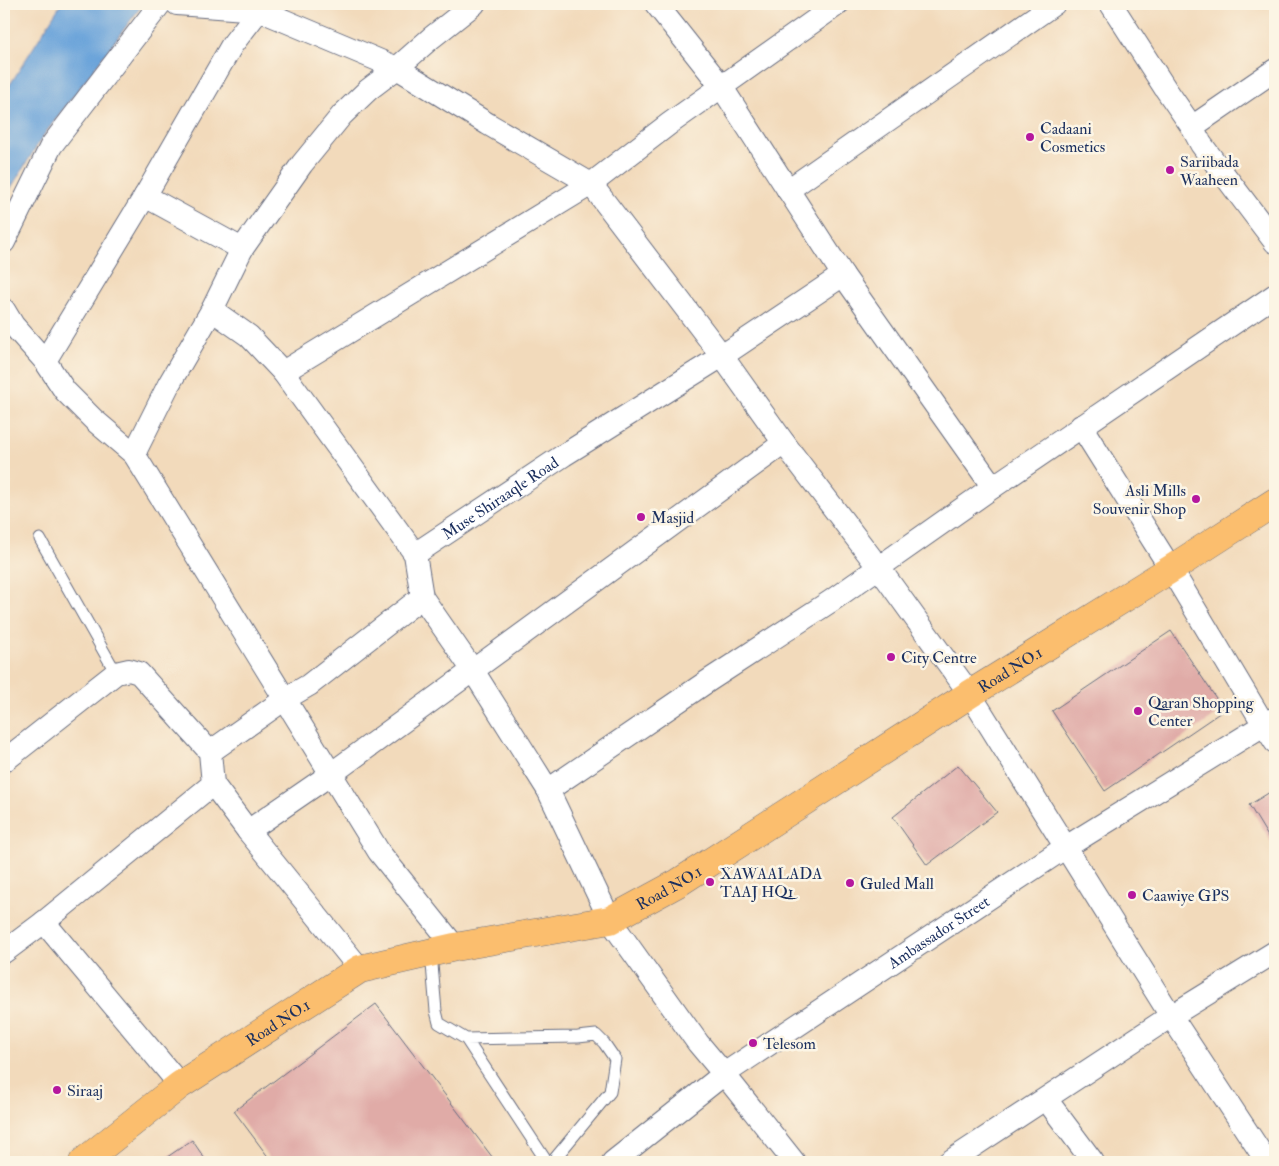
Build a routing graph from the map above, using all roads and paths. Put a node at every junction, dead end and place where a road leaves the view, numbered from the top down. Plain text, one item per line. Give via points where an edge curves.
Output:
1 (160, 4) edge
2 (176, 4) edge
3 (474, 4) edge
4 (656, 4) edge
5 (838, 4) edge
6 (1054, 4) edge
7 (1111, 4) edge
8 (259, 10) junction
9 (397, 68) junction
10 (1275, 70) edge
11 (721, 86) junction
12 (1192, 127) junction
13 (591, 184) junction
14 (788, 190) junction
15 (145, 196) junction
16 (4, 242) edge
17 (1275, 242) edge
18 (242, 249) junction
19 (843, 275) junction
20 (1275, 295) edge
21 (4, 310) edge
22 (212, 310) junction
23 (722, 356) junction
24 (45, 361) junction
25 (284, 372) junction
26 (1081, 426) junction
27 (784, 443) junction
28 (134, 454) junction
29 (993, 487) junction
30 (1275, 502) edge
31 (40, 539) dead end
32 (416, 554) junction
33 (879, 568) junction
34 (1171, 569) junction
35 (422, 597) junction
36 (472, 669) junction
37 (116, 673) junction
38 (970, 694) junction
39 (285, 699) junction
40 (1272, 728) edge
41 (210, 752) junction
42 (4, 761) edge
43 (330, 774) junction
44 (213, 784) junction
45 (548, 790) junction
46 (248, 831) junction
47 (1066, 847) junction
48 (610, 920) junction
49 (44, 922) junction
50 (443, 950) junction
51 (4, 952) edge
52 (1275, 952) edge
53 (360, 969) junction
54 (1171, 1016) junction
55 (466, 1039) junction
56 (724, 1074) junction
57 (180, 1085) junction
58 (1046, 1099) junction
59 (83, 1162) edge
60 (547, 1162) edge
61 (552, 1162) edge
62 (613, 1162) edge
63 (794, 1162) edge
64 (949, 1162) edge
65 (1093, 1162) edge
66 (1267, 1162) edge

1 - 16 street via 51,146
2 - 8 street
3 - 9 street
4 - 11 street
5 - 11 street
6 - 14 street
7 - 12 street
8 - 9 street
8 - 15 street via 232,45
9 - 13 street
9 - 18 street via 342,115 302,164
10 - 12 street
11 - 13 street
11 - 14 street
12 - 17 street via 1201,144
13 - 23 street
13 - 25 street
14 - 19 street
15 - 18 street
15 - 24 street
18 - 22 street
19 - 23 street, Muse Shiraaqle Road
19 - 29 street
20 - 26 street
21 - 24 street
22 - 25 street via 249,336
22 - 28 street
23 - 27 street
23 - 32 street, Muse Shiraaqle Road via 564,455
24 - 28 street via 65,391
25 - 32 street
26 - 29 street
26 - 34 street
27 - 33 street
27 - 36 street
28 - 39 street
29 - 33 street
30 - 34 highway, Road NO.1
31 - 37 lane
32 - 35 street
33 - 38 street
33 - 45 street
34 - 38 highway, Road NO.1
34 - 40 street
35 - 36 street
35 - 39 street via 309,685
36 - 43 street
36 - 45 street
37 - 41 street via 129,670 139,674
37 - 42 street
38 - 47 street
38 - 48 highway, Road NO.1 via 686,878
39 - 41 street
39 - 43 street
40 - 47 street, Ambassador Street
41 - 44 street
43 - 46 street
43 - 50 street
44 - 46 street
44 - 49 street
45 - 48 street
46 - 53 street
47 - 54 street
47 - 56 street, Ambassador Street
48 - 50 highway, Road NO.1
48 - 56 street
49 - 51 street
49 - 57 street
50 - 53 highway, Road NO.1
50 - 55 lane via 436,1011 439,1023
52 - 54 street
53 - 57 highway, Road NO.1
54 - 58 street
54 - 66 street
55 - 60 lane
55 - 61 lane via 596,1035 616,1059 610,1092
56 - 62 street, Ambassador Street
56 - 63 street
57 - 59 highway, Road NO.1
58 - 64 street
58 - 65 street

